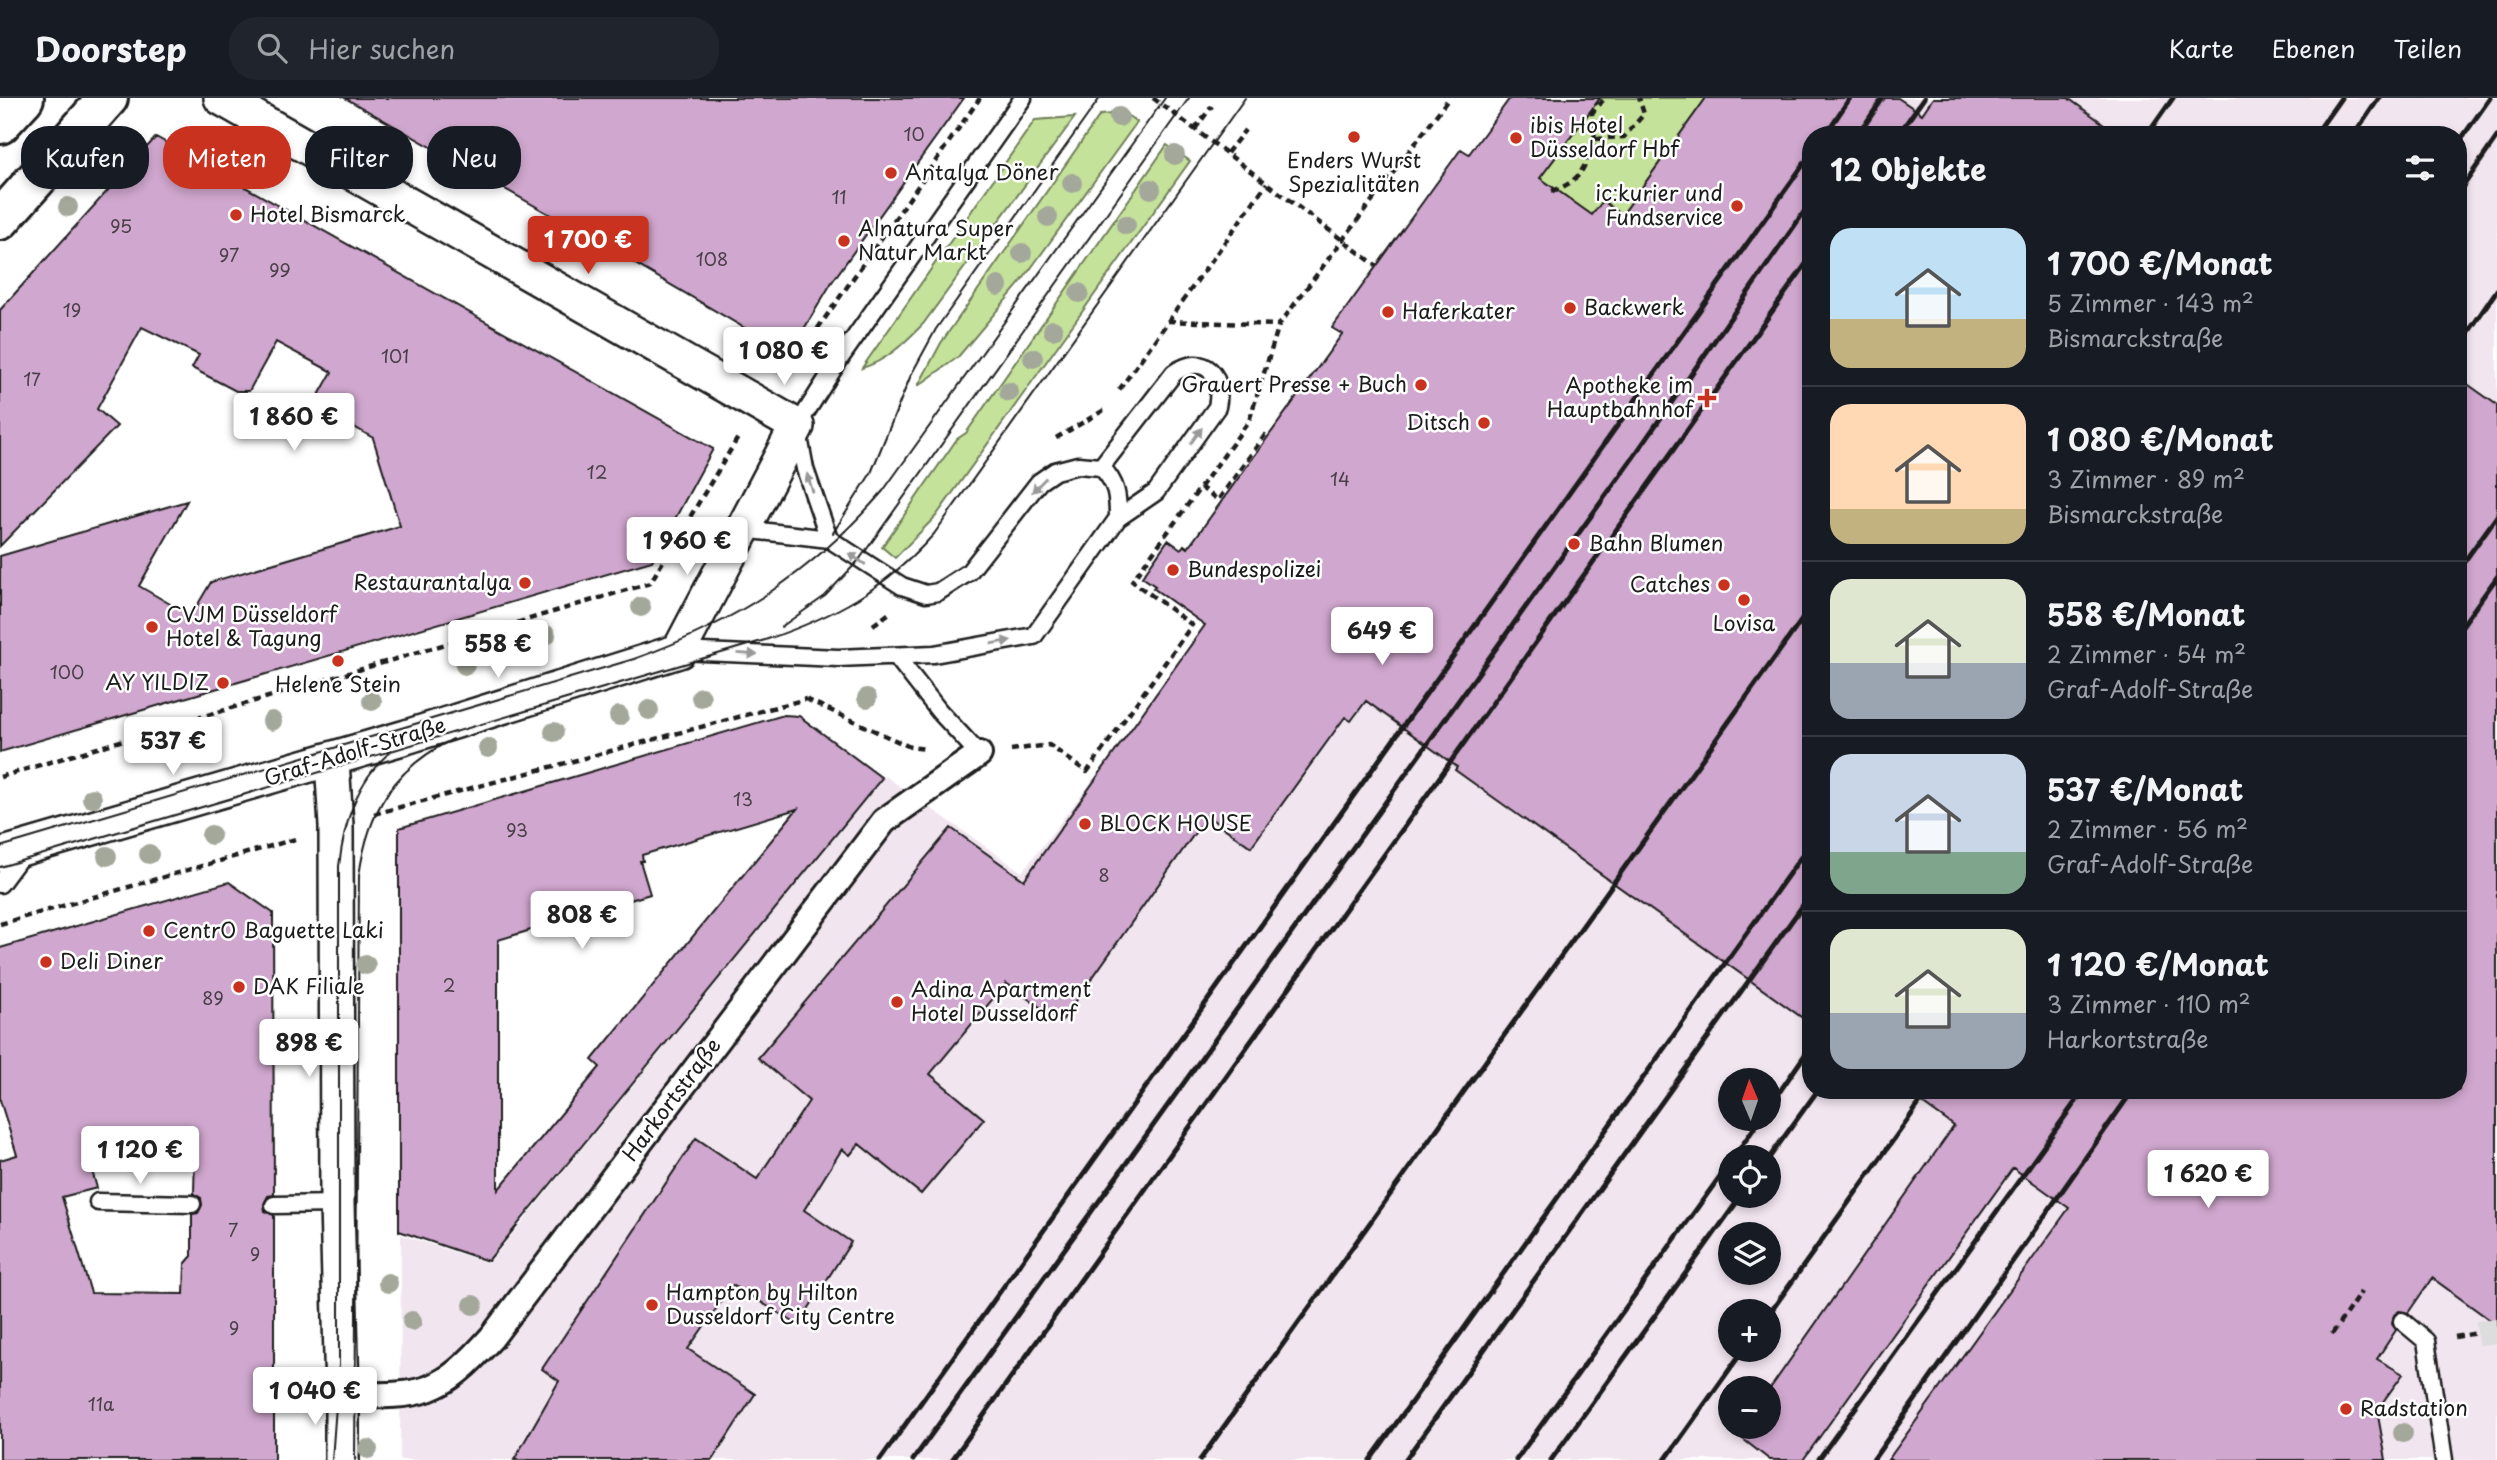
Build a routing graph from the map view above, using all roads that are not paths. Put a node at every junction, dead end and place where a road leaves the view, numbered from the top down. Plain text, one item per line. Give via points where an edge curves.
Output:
1 (24, 98) edge
2 (108, 98) edge
3 (220, 98) edge
4 (1023, 98) edge
5 (0, 124) edge
6 (0, 220) edge
7 (797, 426) junction
8 (1101, 467) junction
9 (1118, 518) junction
10 (743, 529) junction
11 (829, 539) junction
12 (679, 651) junction
13 (896, 656) junction
14 (979, 754) joint
15 (332, 760) junction
16 (10, 848) edge
17 (0, 884) edge
18 (98, 1202) dead end
19 (192, 1204) dead end
20 (337, 1204) junction
21 (274, 1205) dead end
22 (2402, 1321) dead end
23 (342, 1395) junction
24 (341, 1460) edge
25 (2444, 1460) edge

1 - 5 main road
2 - 6 main road
3 - 7 street
4 - 7 lane
7 - 10 street
11 -> 7 lane via 805,469
8 - 9 lane via 1118,492
9 -> 8 lane via 1156,492 1217,407 1220,395 1211,369 1185,365 1174,373
8 -> 11 lane via 1078,465 1055,471 1040,482 969,572 938,592 926,594 902,586
13 -> 9 lane via 1034,636
10 - 11 lane
10 - 12 street
12 -> 13 lane
12 - 15 street, Graf-Adolf-Straße
13 - 14 lane
14 - 23 street, Harkortstraße via 884,821 469,1363 442,1384 416,1394
15 - 16 street, Graf-Adolf-Straße
15 - 20 street
16 - 17 lane, Graf-Adolf-Straße
18 - 19 lane
20 - 21 lane
20 - 23 street
22 - 25 lane via 2426,1341
23 - 24 street

